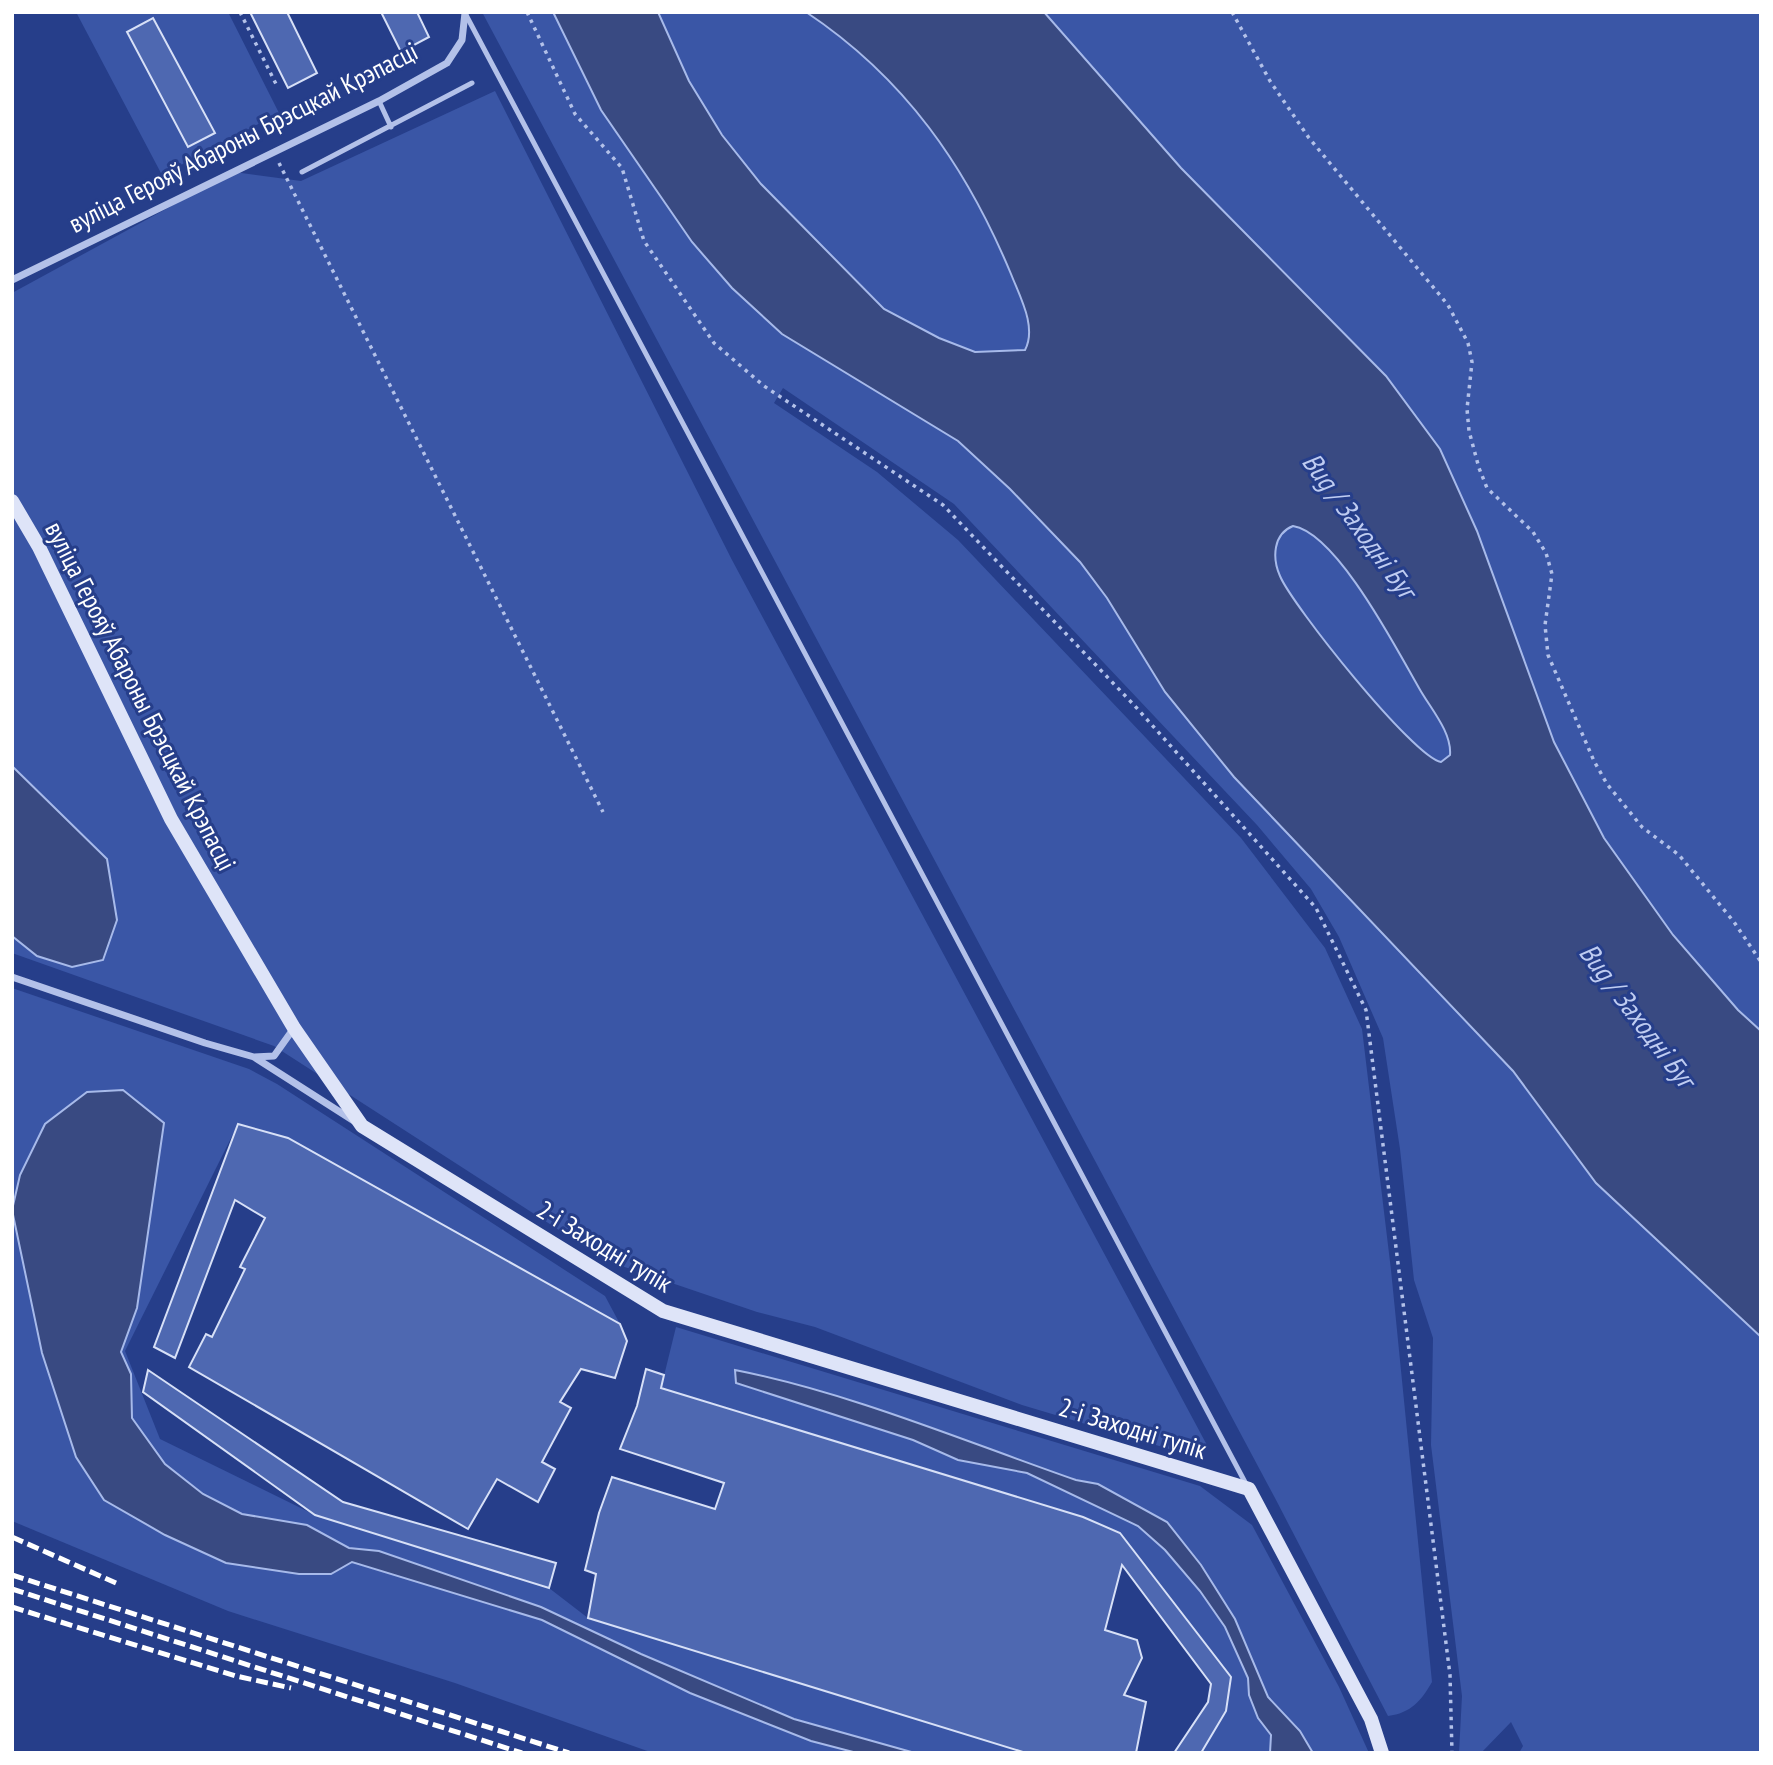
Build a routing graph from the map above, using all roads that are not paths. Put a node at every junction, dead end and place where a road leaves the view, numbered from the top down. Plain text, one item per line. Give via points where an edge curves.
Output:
1 (465, 12) edge
2 (472, 83) dead end
3 (379, 101) junction
4 (391, 127) junction
5 (302, 172) dead end
6 (12, 280) edge
7 (12, 501) edge
8 (12, 977) edge
9 (294, 1028) junction
10 (254, 1057) junction
11 (362, 1126) junction
12 (1249, 1489) junction
13 (1382, 1753) edge

1 - 3 street, вуліца Герояў Абароны Брэсцкай Крэпасці via 462,40 447,63
1 - 12 lane
2 - 4 lane
3 - 4 lane
3 - 6 street, вуліца Герояў Абароны Брэсцкай Крэпасці
4 - 5 lane
7 - 9 main road, вуліца Герояў Абароны Брэсцкай Крэпасці via 39,547 170,819
8 - 10 street, 2-і Заходні тупік
9 - 10 street via 274,1056
9 - 11 main road, вуліца Герояў Абароны Брэсцкай Крэпасці
10 - 11 street, 2-і Заходні тупік
11 - 12 main road, 2-і Заходні тупік via 663,1311
12 - 13 main road via 1371,1719

